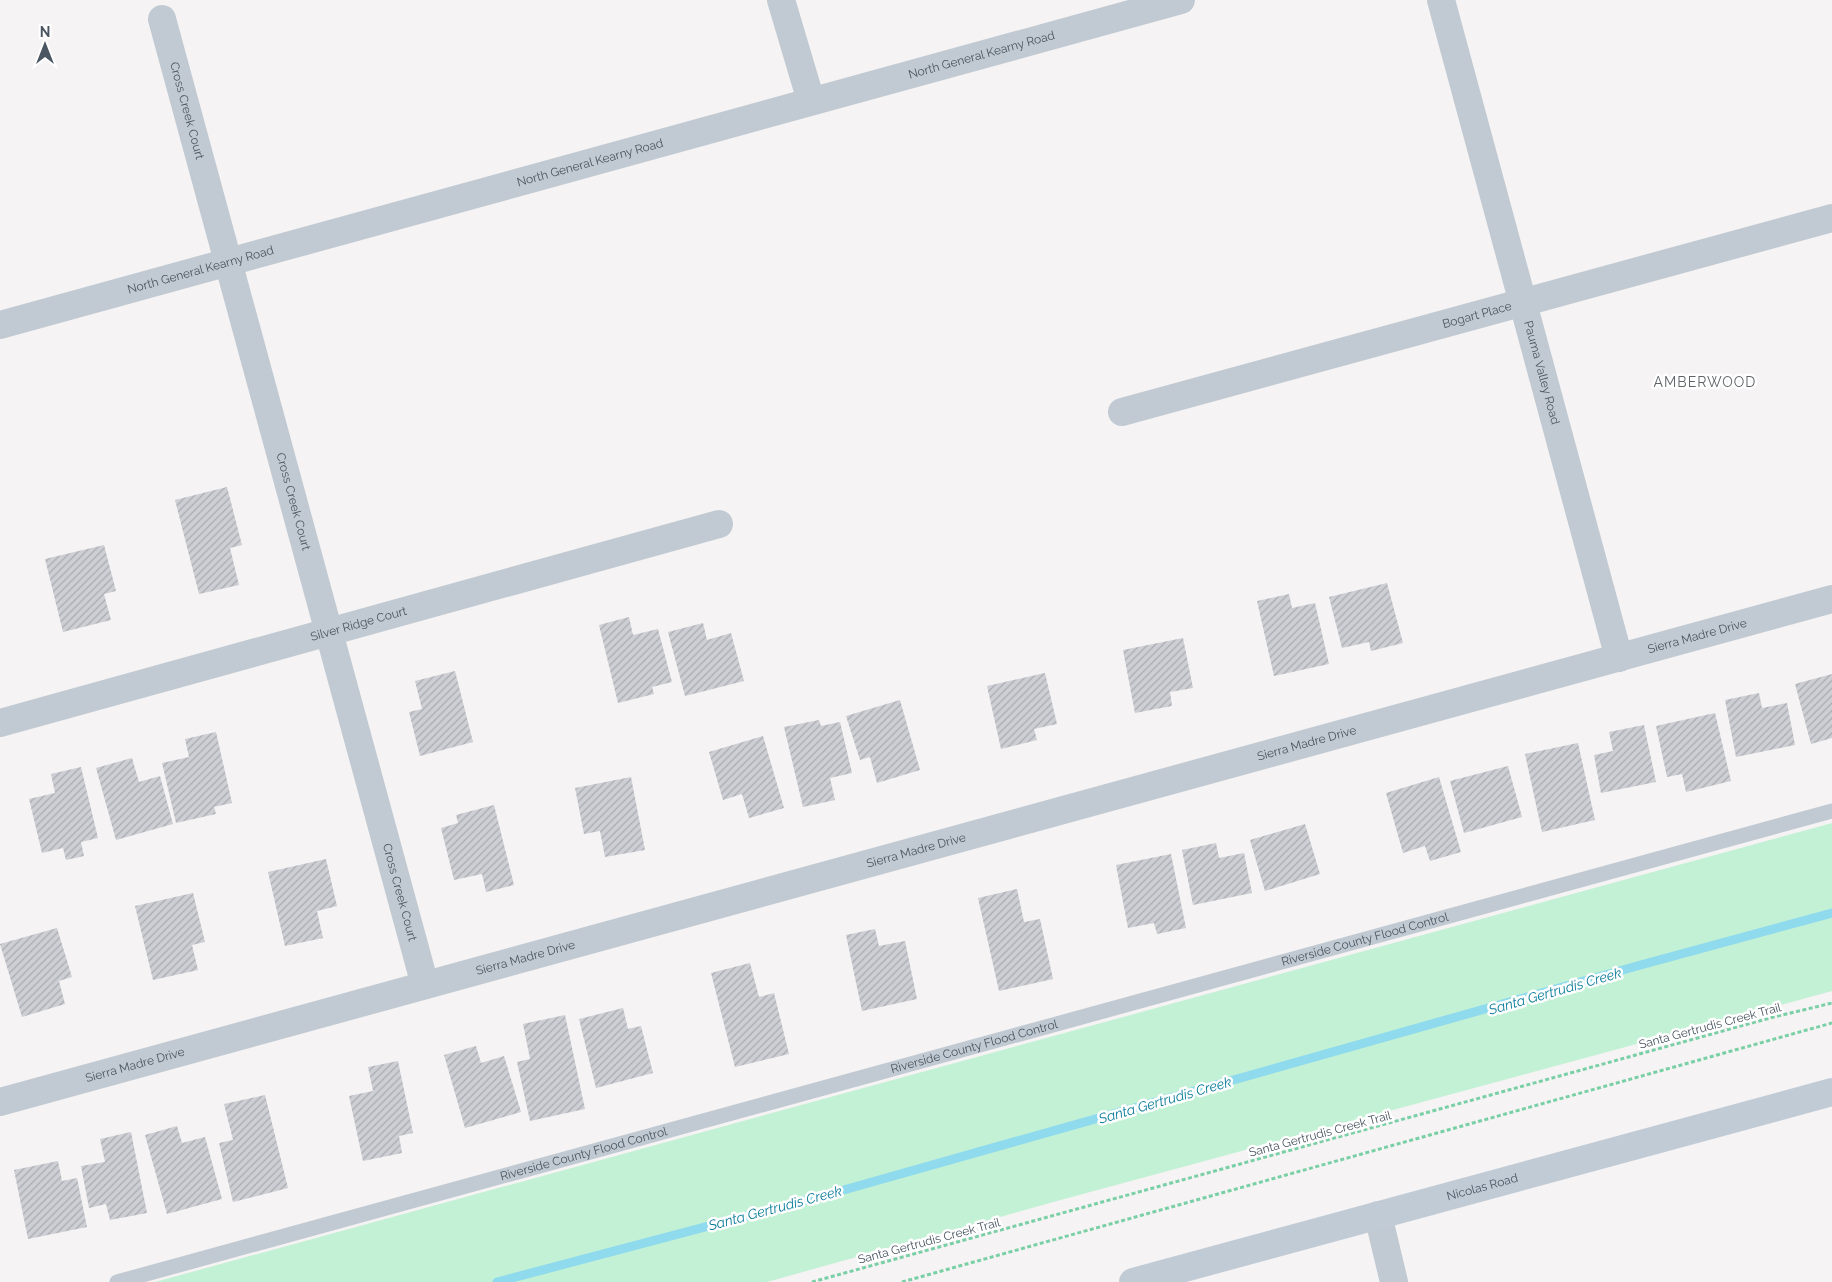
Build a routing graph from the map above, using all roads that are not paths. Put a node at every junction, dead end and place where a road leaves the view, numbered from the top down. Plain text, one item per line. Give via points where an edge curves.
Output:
1 (781, 0) edge
2 (1181, 0) edge
3 (1441, 0) edge
4 (162, 19) dead end
5 (811, 101) junction
6 (1832, 218) edge
7 (230, 263) junction
8 (1523, 303) junction
9 (0, 325) edge
10 (1122, 412) dead end
11 (719, 524) dead end
12 (1832, 599) edge
13 (328, 633) junction
14 (1619, 658) junction
15 (0, 723) edge
16 (1832, 811) edge
17 (425, 985) junction
18 (1832, 1092) edge
19 (0, 1102) edge
20 (1378, 1215) junction
21 (117, 1282) edge
22 (1133, 1282) edge
23 (1394, 1282) edge

1 - 5 street
2 - 5 street, North General Kearny Road
3 - 8 street, Pauma Valley Road
4 - 7 street, Cross Creek Court
5 - 7 street, North General Kearny Road
6 - 8 street, Bogart Place
7 - 9 street, North General Kearny Road
7 - 13 street, Cross Creek Court
8 - 10 street, Bogart Place
8 - 14 street, Pauma Valley Road
11 - 13 street, Silver Ridge Court
12 - 14 street, Sierra Madre Drive
13 - 15 street, Silver Ridge Court
13 - 17 street, Cross Creek Court
14 - 17 street, Sierra Madre Drive
16 - 21 lane, Riverside County Flood Control
17 - 19 street, Sierra Madre Drive
18 - 20 main road, Nicolas Road
20 - 22 main road, Nicolas Road
20 - 23 street

